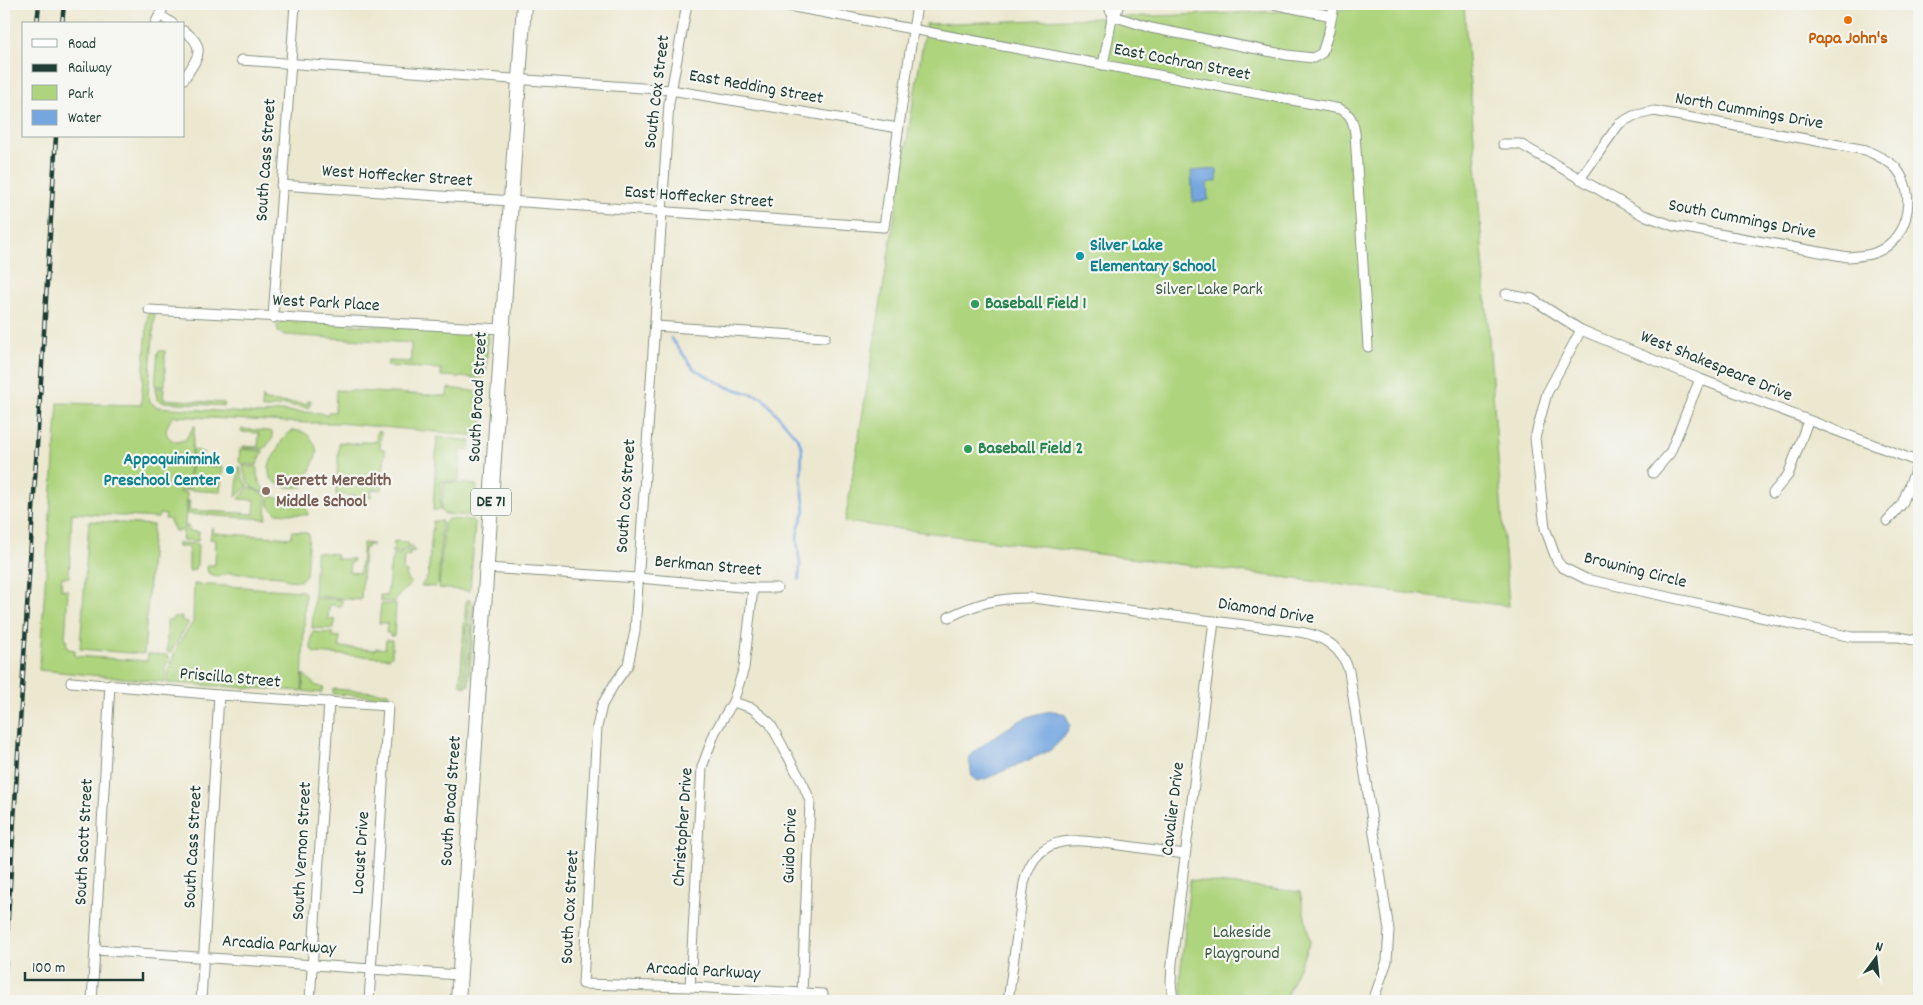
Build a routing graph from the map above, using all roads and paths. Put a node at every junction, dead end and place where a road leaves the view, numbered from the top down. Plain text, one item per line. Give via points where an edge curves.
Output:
1 (165, 4) edge
2 (295, 4) edge
3 (524, 4) edge
4 (687, 4) edge
5 (778, 4) edge
6 (918, 4) edge
7 (1119, 4) edge
8 (1273, 4) edge
9 (1334, 4) edge
10 (1112, 11) edge
11 (160, 15) junction
12 (1332, 16) junction
13 (156, 22) edge
14 (170, 22) edge
15 (914, 30) junction
16 (185, 32) edge
17 (241, 60) dead end
18 (290, 63) junction
19 (1103, 65) junction
20 (185, 77) edge
21 (519, 79) junction
22 (671, 90) junction
23 (898, 128) junction
24 (1503, 144) dead end
25 (1580, 179) junction
26 (281, 185) junction
27 (511, 201) junction
28 (1908, 208) junction
29 (1919, 209) edge
30 (662, 212) junction
31 (1506, 294) dead end
32 (149, 310) dead end
33 (272, 318) junction
34 (655, 326) junction
35 (501, 329) junction
36 (1581, 330) junction
37 (824, 337) dead end
38 (1368, 347) dead end
39 (1700, 379) junction
40 (1808, 420) junction
41 (1919, 461) edge
42 (1654, 473) dead end
43 (1773, 493) dead end
44 (1888, 521) dead end
45 (487, 568) junction
46 (638, 578) junction
47 (753, 588) junction
48 (777, 588) dead end
49 (949, 617) dead end
50 (1214, 621) junction
51 (1919, 641) edge
52 (70, 682) dead end
53 (110, 684) junction
54 (219, 695) junction
55 (328, 702) junction
56 (733, 702) junction
57 (388, 706) joint
58 (1185, 854) junction
59 (96, 950) junction
60 (204, 958) junction
61 (312, 965) junction
62 (371, 969) junction
63 (459, 975) junction
64 (583, 984) joint
65 (690, 987) junction
66 (802, 993) junction
67 (822, 994) dead end
68 (92, 1001) edge
69 (201, 1001) edge
70 (310, 1001) edge
71 (369, 1001) edge
72 (458, 1001) edge
73 (1008, 1001) edge
74 (1173, 1001) edge
75 (1373, 1001) edge

1 - 11 street
2 - 18 street, South Cass Street
3 - 21 main road, South Broad Street / DE 71
4 - 22 street, South Cox Street
5 - 15 street, East Cochran Street
6 - 15 street
7 - 10 street via 1117,11
8 - 12 street
9 - 12 street
10 - 12 street via 1151,28 1304,58 1322,53
10 - 19 street
11 - 13 street
11 - 14 street
15 - 19 street, East Cochran Street
15 - 23 street
16 - 20 street via 196,41 198,51
17 - 18 street, East Redding Street
18 - 21 street, East Redding Street
18 - 26 street, South Cass Street
19 - 38 street, East Cochran Street via 1340,109 1350,115 1355,133
21 - 22 street, East Redding Street
21 - 27 main road, South Broad Street / DE 71
22 - 23 street, East Redding Street
22 - 30 street, South Cox Street
23 - 30 street, East Hoffecker Street via 884,227
24 - 25 street, South Cummings Drive via 1520,144
25 - 28 street, South Cummings Drive via 1641,214 1674,226 1848,256 1871,254 1886,247 1900,234
25 - 28 street, North Cummings Drive via 1619,124 1633,116 1654,111 1866,150 1895,167 1904,183
26 - 27 street, West Hoffecker Street
26 - 33 street, South Cass Street
27 - 30 street, East Hoffecker Street
27 - 35 main road, South Broad Street / DE 71
28 - 29 street
30 - 34 street, South Cox Street
31 - 36 street, West Shakespeare Drive via 1532,299
32 - 33 street, West Park Place
33 - 35 street, West Park Place
34 - 37 street
34 - 46 street, South Cox Street
35 - 45 main road, South Broad Street / DE 71
36 - 39 street, West Shakespeare Drive
36 - 51 street, Browning Circle via 1547,392 1535,438 1545,528 1556,561 1562,567 1586,579 1852,637 1899,637
39 - 40 street, West Shakespeare Drive
39 - 42 street via 1670,453
40 - 41 street, West Shakespeare Drive
40 - 43 street via 1788,475
41 - 44 street via 1902,504
45 - 46 street, Berkman Street
45 - 63 main road, South Broad Street / DE 71
46 - 47 street, Berkman Street
46 - 64 street, South Cox Street via 635,631 628,665 602,705 597,727
47 - 48 street, Berkman Street
47 - 56 street, Christopher Drive via 744,668
49 - 50 street, Diamond Drive via 980,603 1019,597
50 - 58 street, Cavalier Drive
50 - 75 street, Diamond Drive via 1311,634 1329,642 1347,664 1389,930 1387,961
52 - 53 street, Priscilla Street
53 - 54 street, Priscilla Street
53 - 59 street, South Scott Street
54 - 55 street, Priscilla Street
54 - 60 street, South Cass Street
55 - 57 street, Priscilla Street
55 - 61 street, South Vernon Street
56 - 65 street, Christopher Drive via 715,732 702,767
56 - 66 street, Guido Drive via 752,708 770,723 810,801
57 - 62 street, Locust Drive
58 - 73 street via 1078,840 1059,842 1043,852 1030,867 1024,883
58 - 74 street, Cavalier Drive via 1172,963
59 - 60 street, Arcadia Parkway
59 - 68 street, South Scott Street
60 - 61 street, Arcadia Parkway
60 - 69 street, South Cass Street
61 - 62 street, Arcadia Parkway
61 - 70 street, South Vernon Street
62 - 63 street, Arcadia Parkway
62 - 71 street, Locust Drive
63 - 72 main road, South Broad Street / DE 71
64 - 65 street, Arcadia Parkway
65 - 66 street, Arcadia Parkway
66 - 67 street, Arcadia Parkway

